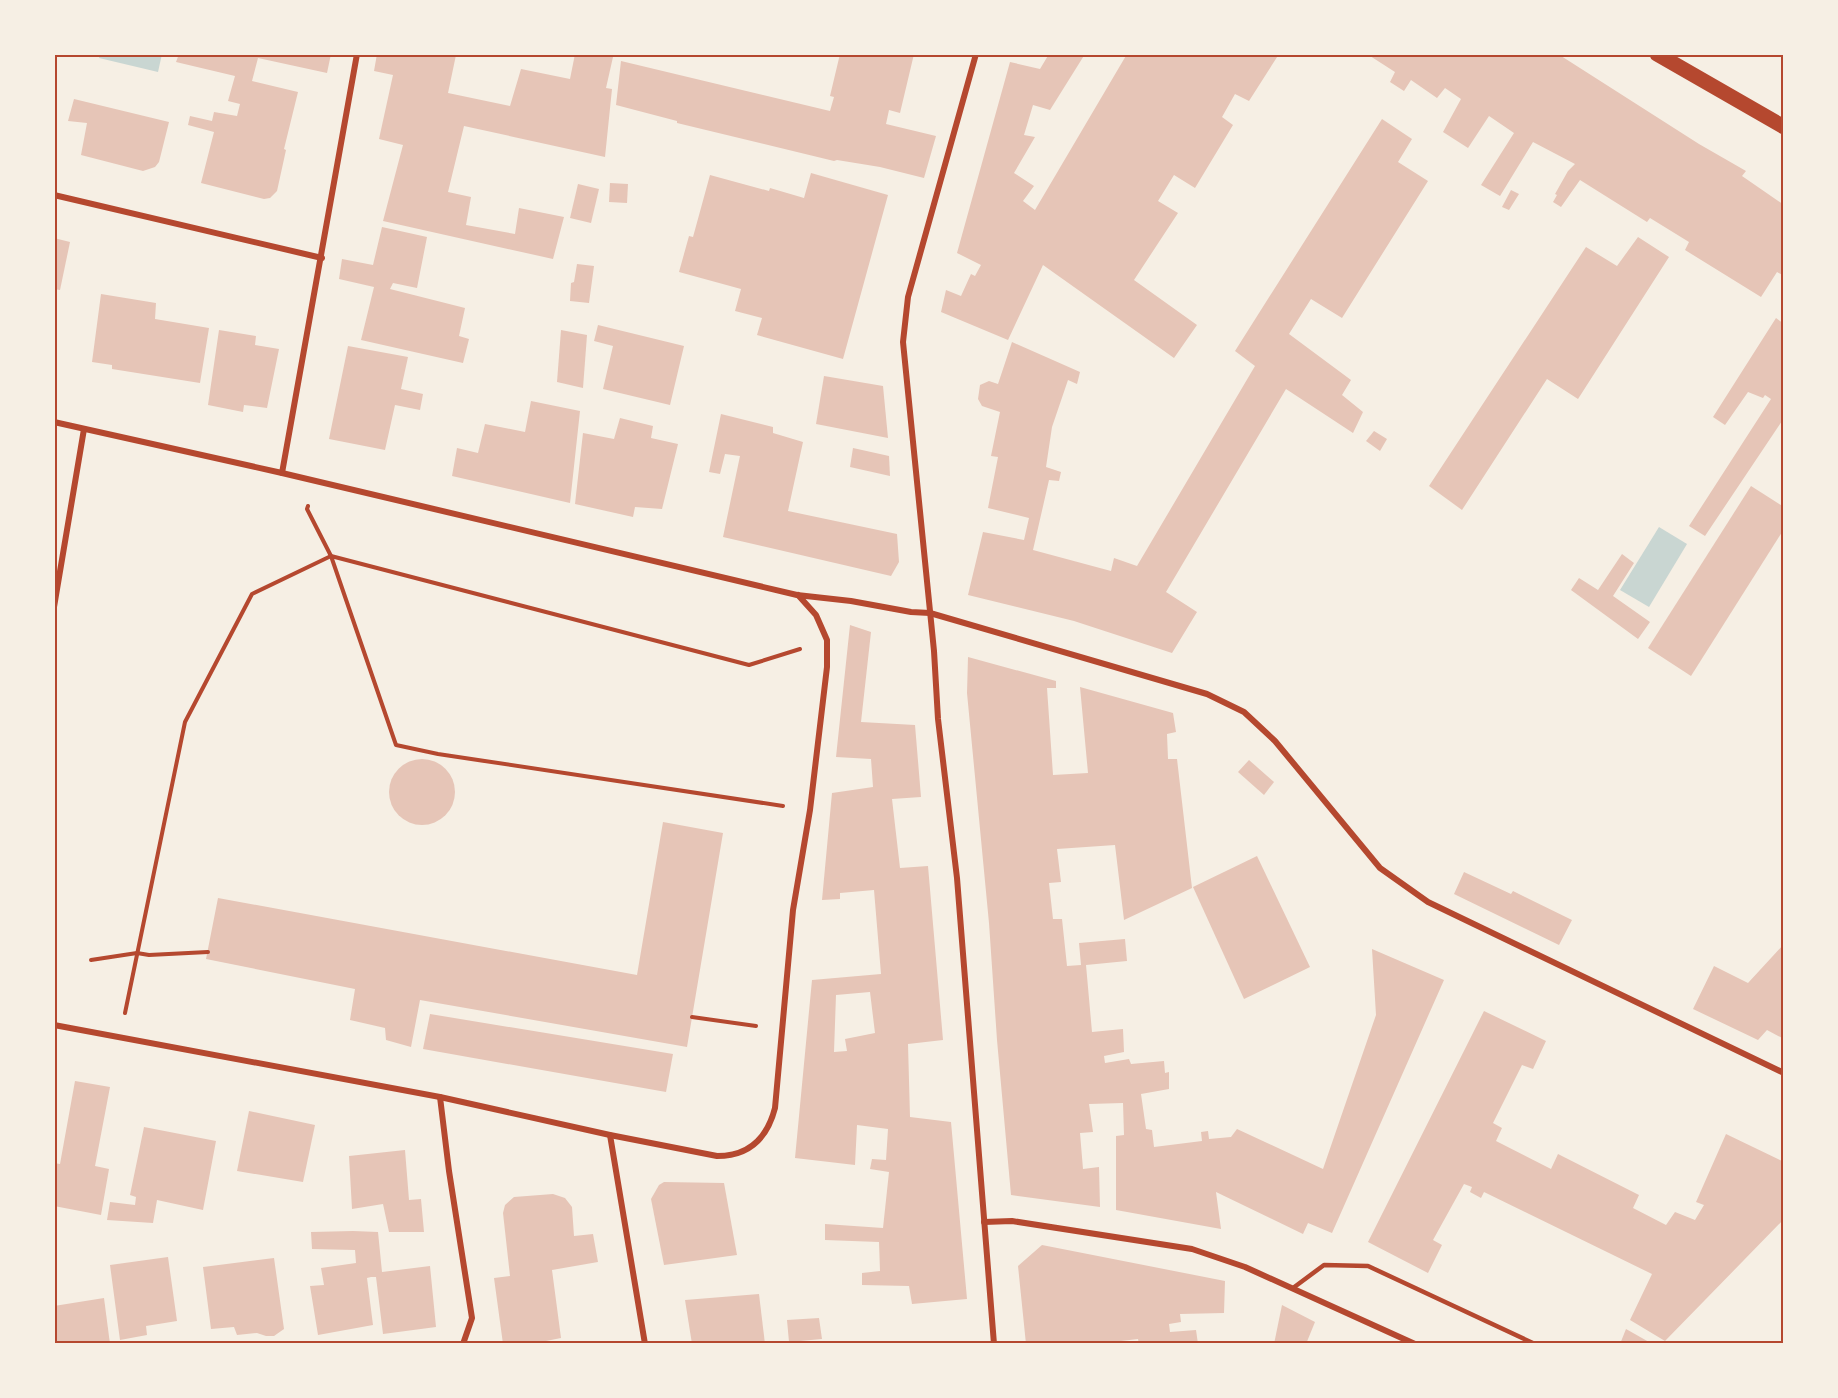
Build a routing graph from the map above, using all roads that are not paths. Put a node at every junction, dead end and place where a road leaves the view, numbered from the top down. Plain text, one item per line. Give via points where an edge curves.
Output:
1 (357, 54) edge
2 (976, 54) edge
3 (1657, 54) edge
4 (1784, 127) edge
5 (54, 195) edge
6 (322, 258) junction
7 (54, 422) edge
8 (84, 429) junction
9 (282, 473) junction
10 (797, 595) junction
11 (54, 606) edge
12 (930, 613) junction
13 (54, 1025) edge
14 (1784, 1073) edge
15 (440, 1097) junction
16 (610, 1135) junction
17 (984, 1222) junction
18 (1293, 1288) junction
19 (462, 1344) edge
20 (645, 1344) edge
21 (994, 1344) edge
22 (1415, 1344) edge
23 (1535, 1344) edge

1 - 6 street
2 - 12 street via 908,297 903,342
3 - 4 main road
5 - 6 street
6 - 9 street
7 - 8 street
8 - 9 street
8 - 11 street
9 - 10 street
10 - 12 street
10 - 16 street via 816,615 827,640 827,667 793,910 771,1124 759,1140 732,1156
12 - 14 street via 1207,694 1244,712 1275,741 1380,868 1428,902
12 - 17 street via 958,890
13 - 15 street
15 - 16 street
15 - 19 street via 472,1318
16 - 20 street
17 - 18 street via 1012,1221 1192,1249
17 - 21 street
18 - 22 street
18 - 23 lane via 1324,1265 1368,1266

